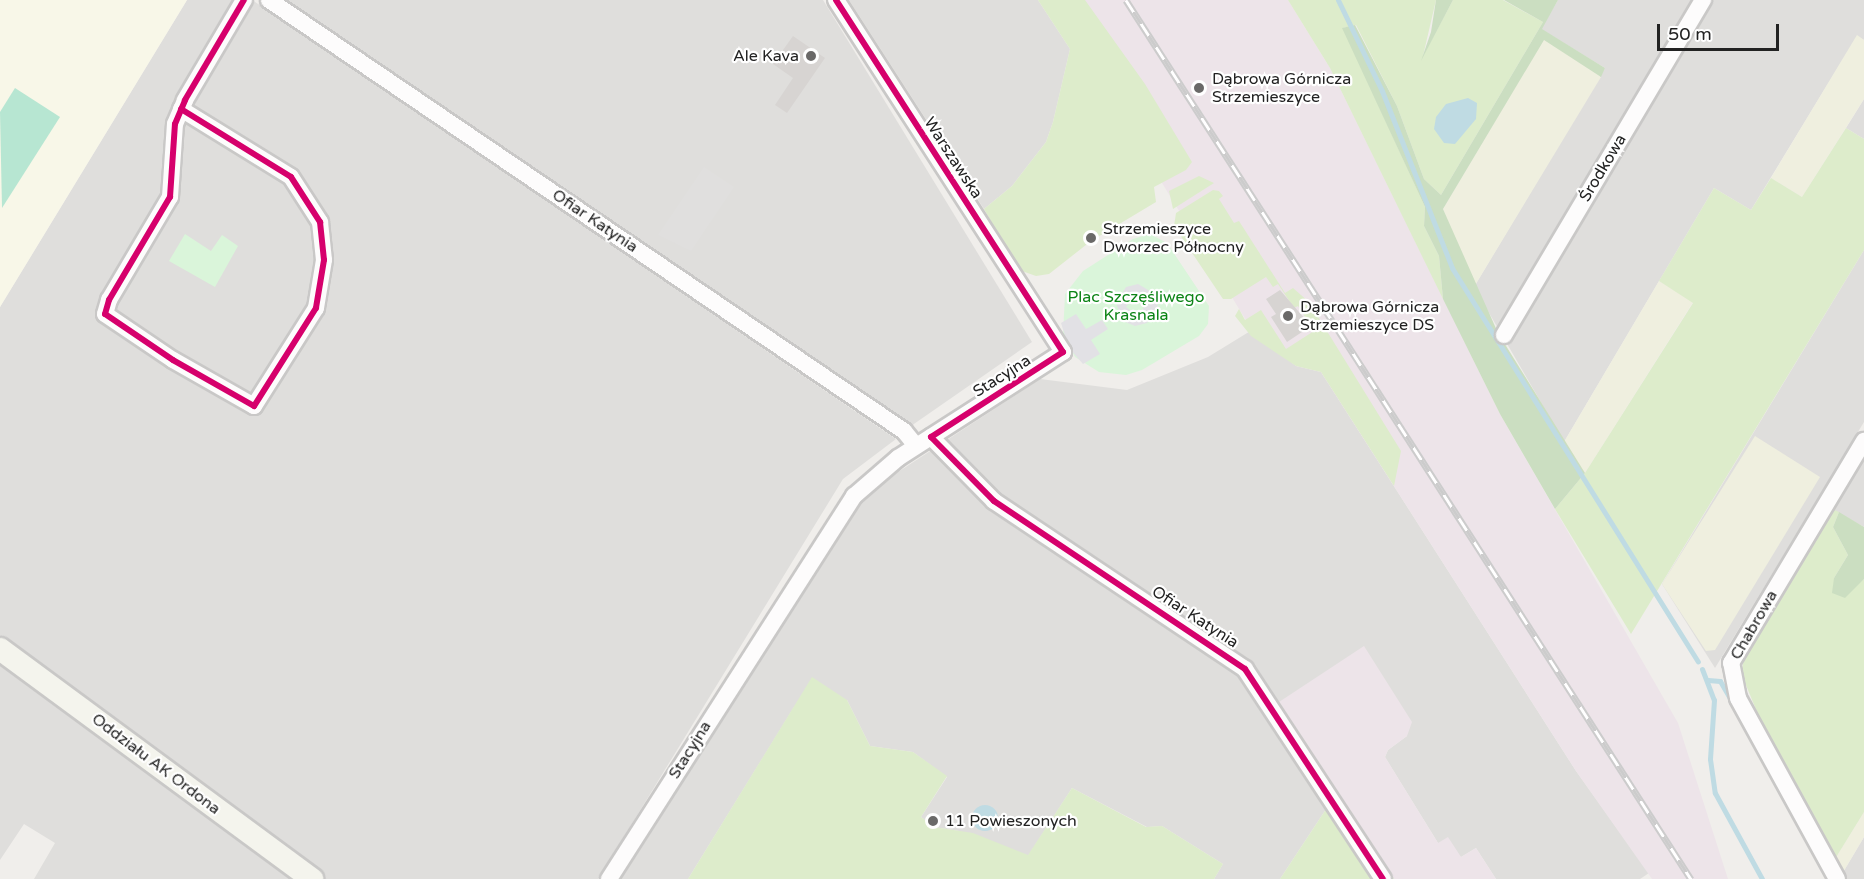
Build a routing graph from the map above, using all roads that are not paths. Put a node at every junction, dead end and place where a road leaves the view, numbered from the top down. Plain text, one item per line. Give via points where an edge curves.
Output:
1 (244, 0) edge
2 (269, 0) edge
3 (836, 0) edge
4 (1703, 0) edge
5 (181, 109) junction
6 (1049, 329) joint
7 (1504, 335) dead end
8 (931, 437) junction
9 (1864, 441) edge
10 (916, 446) junction
11 (0, 649) edge
12 (312, 879) edge
13 (609, 879) edge
14 (1383, 879) edge
15 (1837, 879) edge

1 - 5 street
2 - 10 street, Ofiar Katynia via 895,425
3 - 6 street, Warszawska
4 - 7 street, Środkowa
5 - 5 street via 175,124 175,171 170,197 109,300 105,314 113,324 254,406 316,308 324,260 321,222 291,177
6 - 8 street, Stacyjna via 1064,352
8 - 10 street, Stacyjna
8 - 14 street, Ofiar Katynia via 994,501 1240,664
9 - 15 street, Chabrowa via 1731,663 1738,698
10 - 13 street, Stacyjna via 868,482 834,523
11 - 12 street, Oddziału AK Ordona

